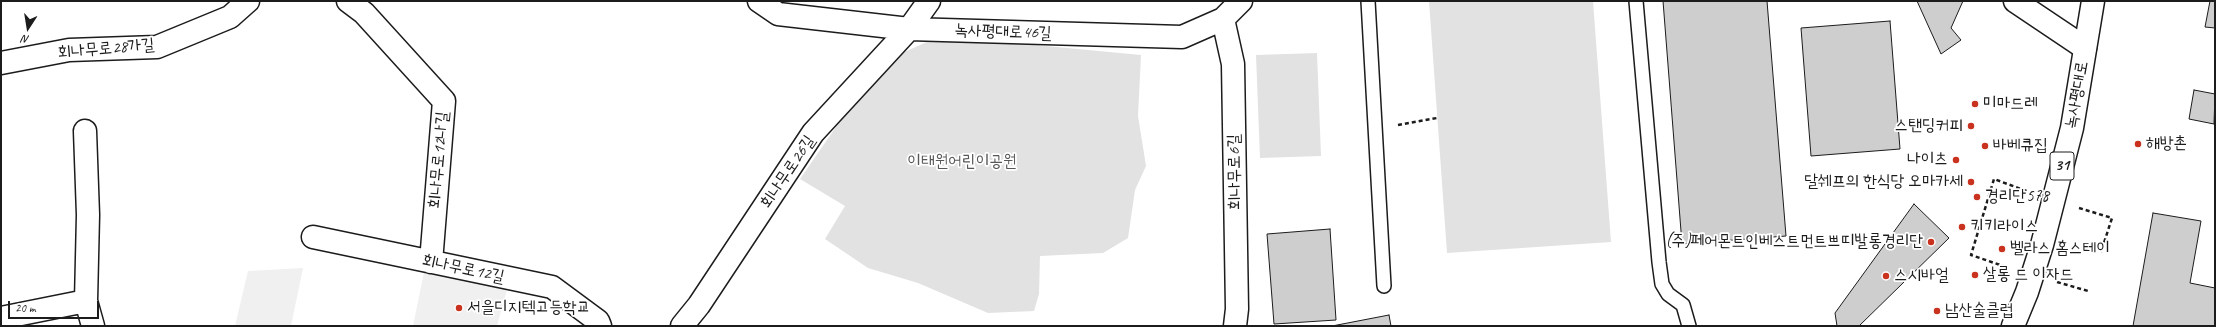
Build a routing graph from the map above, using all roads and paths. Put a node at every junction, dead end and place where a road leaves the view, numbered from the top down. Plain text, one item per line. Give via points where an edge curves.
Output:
1 (248, 1) edge
2 (348, 1) edge
3 (759, 1) edge
4 (929, 1) edge
5 (1241, 1) edge
6 (1368, 1) edge
7 (1636, 1) edge
8 (2015, 1) edge
9 (2093, 1) edge
10 (1223, 19) junction
11 (909, 29) junction
12 (2085, 48) junction
13 (1, 63) edge
14 (1437, 118) dead end
15 (1376, 130) junction
16 (85, 131) dead end
17 (1994, 179) dead end
18 (2112, 218) dead end
19 (313, 237) dead end
20 (2101, 252) dead end
21 (1971, 256) dead end
22 (431, 262) junction
23 (1384, 286) dead end
24 (86, 301) junction
25 (1, 318) edge
26 (93, 326) edge
27 (600, 326) edge
28 (682, 326) edge
29 (1235, 326) edge
30 (1689, 326) edge
31 (2013, 326) edge

1 - 13 street, 회나무로28가길 via 230,17 157,47 68,50
2 - 22 street, 회나무로12나길 via 364,12 444,101
3 - 11 street, 녹사평대로46길 via 778,14
4 - 11 street, 회나무로26길
5 - 10 street, 녹사평대로46길
6 - 15 lane
7 - 30 lane via 1662,284 1668,294 1683,305
8 - 12 street
9 - 12 street, 녹사평대로 / 31
10 - 11 street, 녹사평대로46길 via 1182,37
10 - 29 street, 회나무로6길 via 1233,64 1237,309
11 - 28 street, 회나무로26길 via 813,133 699,305
12 - 31 street, 녹사평대로 / 31 via 2072,128 2042,245
14 - 15 path
15 - 23 lane
16 - 24 street via 88,215
17 - 21 path
18 - 20 path
19 - 22 street, 회나무로12길
22 - 27 street, 회나무로12길 via 552,287 598,321
24 - 25 street
24 - 26 street

